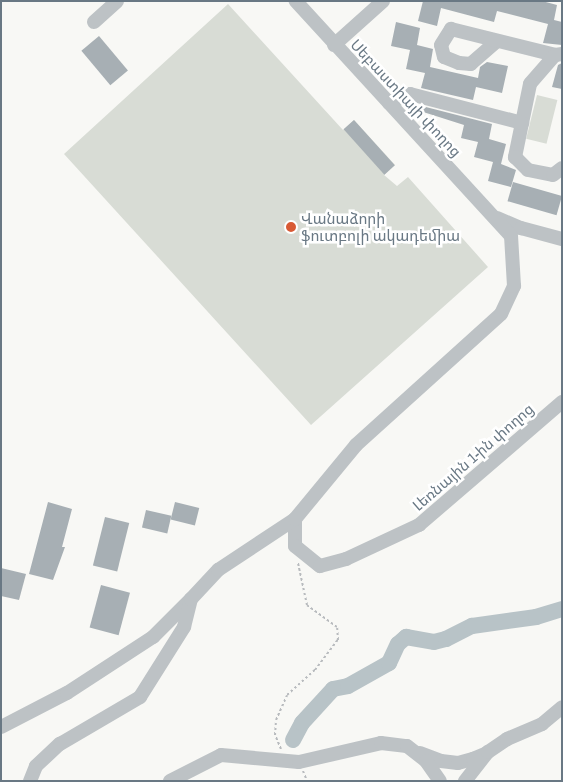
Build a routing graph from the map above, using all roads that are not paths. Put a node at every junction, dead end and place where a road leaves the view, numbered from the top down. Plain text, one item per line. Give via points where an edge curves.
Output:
1 (117, 1) edge
2 (296, 1) edge
3 (383, 1) edge
4 (94, 22) dead end
5 (497, 41) dead end
6 (334, 45) junction
7 (558, 55) edge
8 (389, 103) junction
9 (522, 123) junction
10 (562, 168) edge
11 (494, 216) junction
12 (562, 239) edge
13 (562, 402) edge
14 (295, 519) junction
15 (191, 599) junction
16 (562, 707) edge
17 (1, 727) edge
18 (407, 746) junction
19 (488, 752) junction
20 (30, 781) edge
21 (170, 781) edge
22 (440, 781) edge
23 (465, 781) edge

1 - 4 street
2 - 6 street, Սեբաստիայի փողոց
3 - 6 street
5 - 7 street
6 - 8 street, Սեբաստիայի փողոց
7 - 9 street via 530,84
8 - 9 street via 410,94
8 - 11 street, Սեբաստիայի փողոց
9 - 10 street via 515,157 528,170 553,175
11 - 12 street via 521,228
11 - 14 street, Սեբաստիայի փողոց via 511,236 514,268 514,286 501,314 356,445
13 - 14 street, Լեռնային 1-ին փողոց via 419,525 346,559 320,566 295,546
14 - 15 street, Սեբաստիայի փողոց via 218,570
15 - 17 street, Սեբաստիայի փողոց via 153,637 67,693
15 - 20 street via 184,627 140,697 60,744 36,766
16 - 19 street via 542,724 507,739
18 - 19 street via 429,757 458,762
18 - 21 street via 381,743 299,762 221,755
18 - 22 street via 426,761
19 - 23 street

